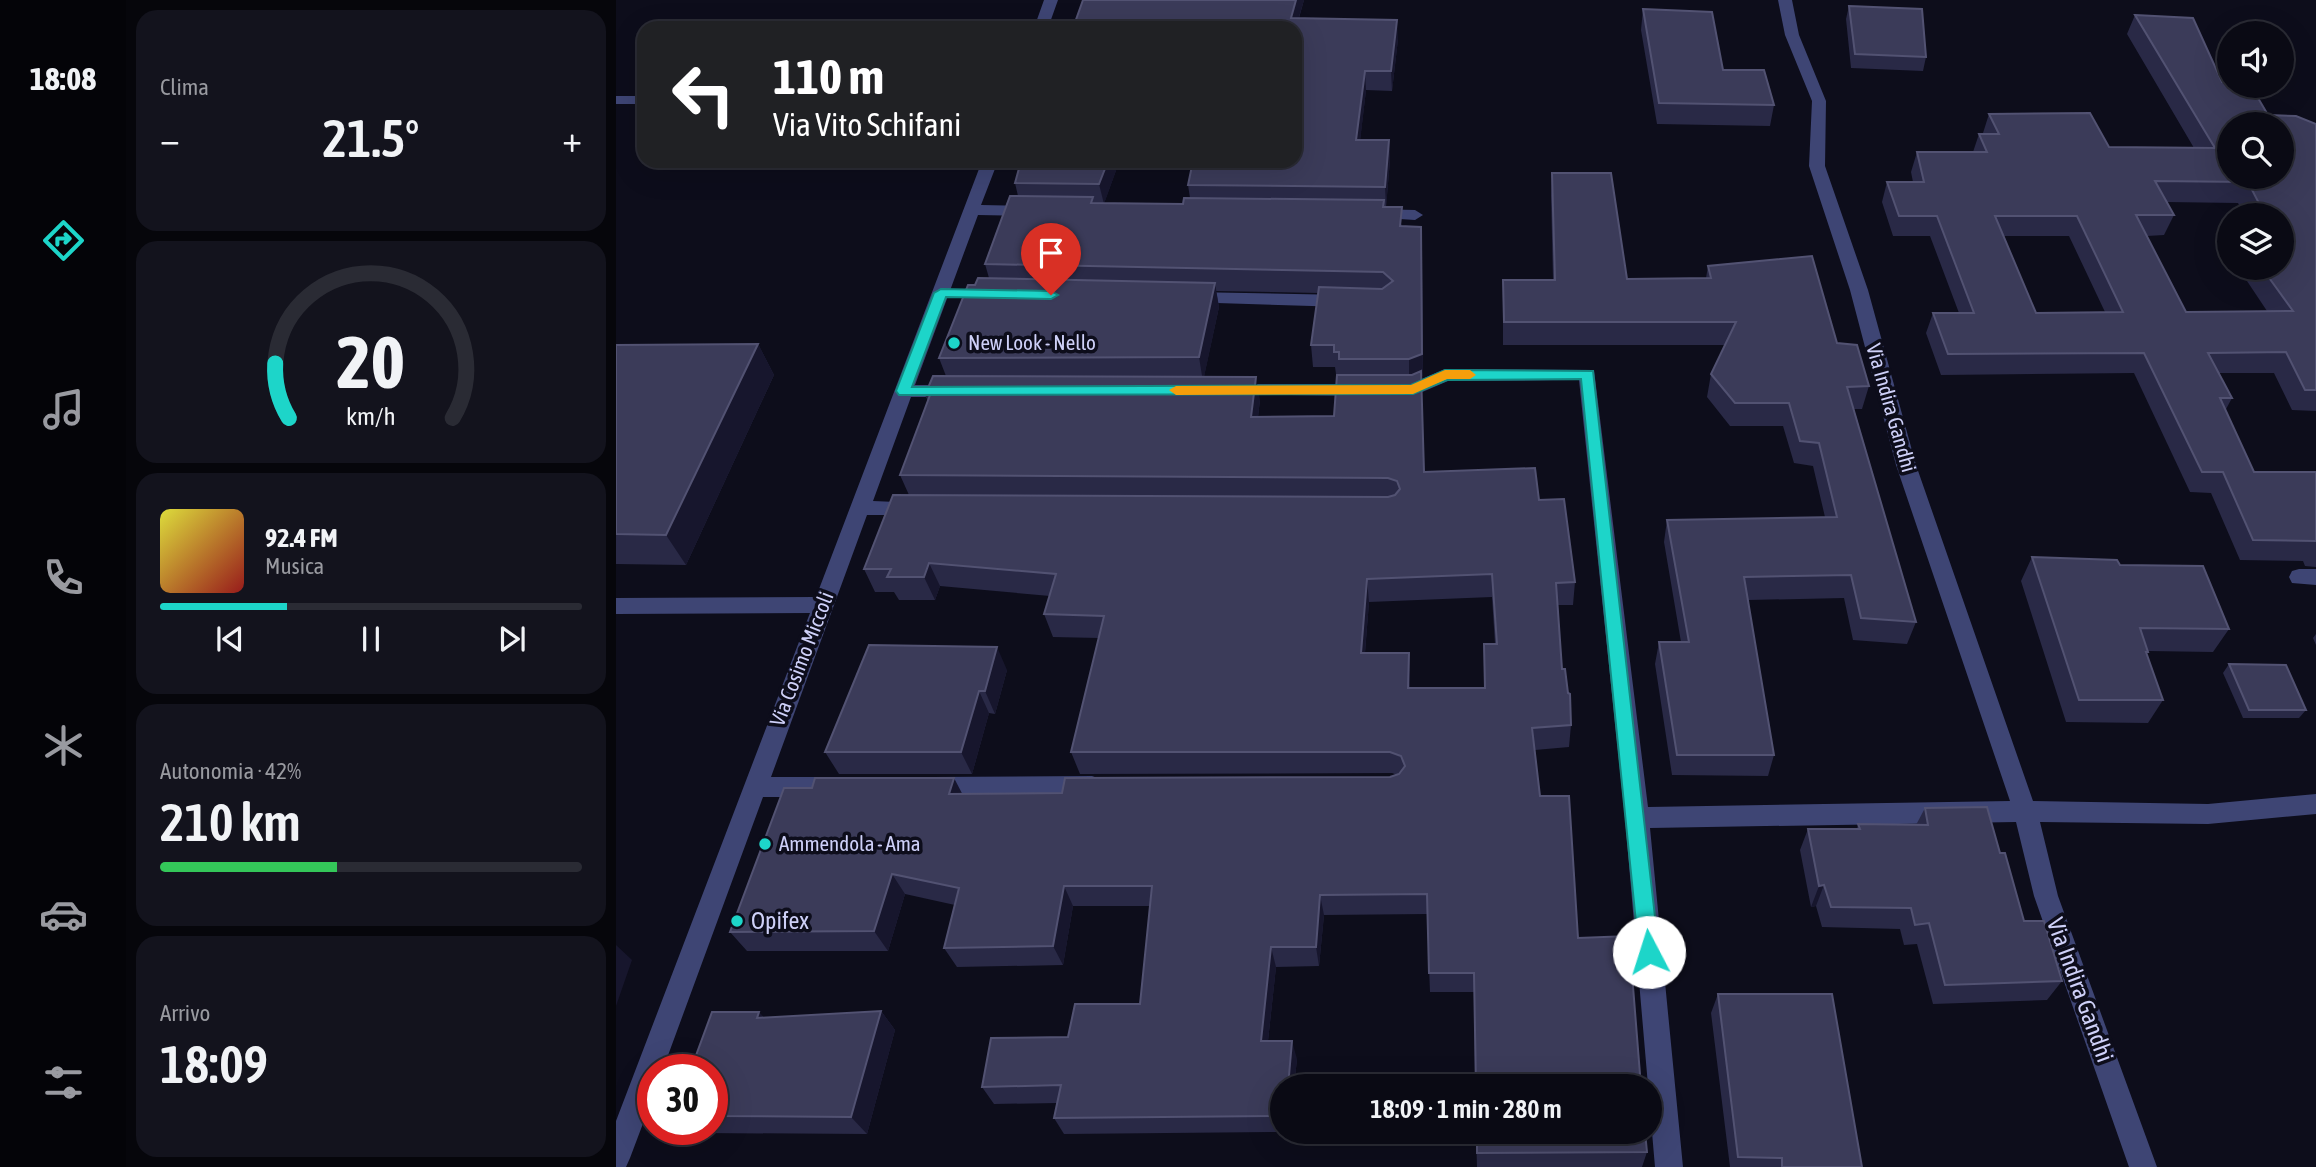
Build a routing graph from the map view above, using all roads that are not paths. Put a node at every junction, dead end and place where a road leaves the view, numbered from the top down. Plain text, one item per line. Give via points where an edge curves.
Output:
1 (1051, 0) edge
2 (1785, 0) edge
3 (1044, 21) edge
4 (616, 100) edge
5 (637, 100) edge
6 (987, 168) edge
7 (971, 210) junction
8 (1055, 211) edge
9 (1359, 214) edge
10 (1415, 215) dead end
11 (1176, 298) edge
12 (1369, 302) edge
13 (1206, 390) edge
14 (904, 391) junction
15 (972, 391) edge
16 (859, 508) junction
17 (929, 509) edge
18 (823, 605) junction
19 (616, 606) edge
20 (1115, 786) edge
21 (754, 787) junction
22 (865, 787) edge
23 (907, 787) edge
24 (2316, 804) edge
25 (2025, 811) junction
26 (1637, 818) junction
27 (616, 1158) edge
28 (1669, 1167) edge
29 (2143, 1167) edge

1 - 3 street
2 - 25 street, Via Indira Gandhi via 1792,35 1819,101 1817,166 1859,290 1906,465
4 - 5 street
6 - 7 street, Via Cosimo Miccoli
7 - 8 street
7 - 14 street, Via Cosimo Miccoli via 948,293
9 - 10 street
11 - 12 street
13 - 26 street via 1413,390 1445,375 1588,374
14 - 15 street
14 - 16 street, Via Cosimo Miccoli
16 - 17 street
16 - 18 street, Via Cosimo Miccoli
18 - 19 street
18 - 21 street, Via Cosimo Miccoli
20 - 23 street
21 - 22 street
21 - 27 street, Via Cosimo Miccoli
24 - 25 street via 2208,814
25 - 26 street
25 - 29 street, Via Indira Gandhi via 2046,896
26 - 28 street

